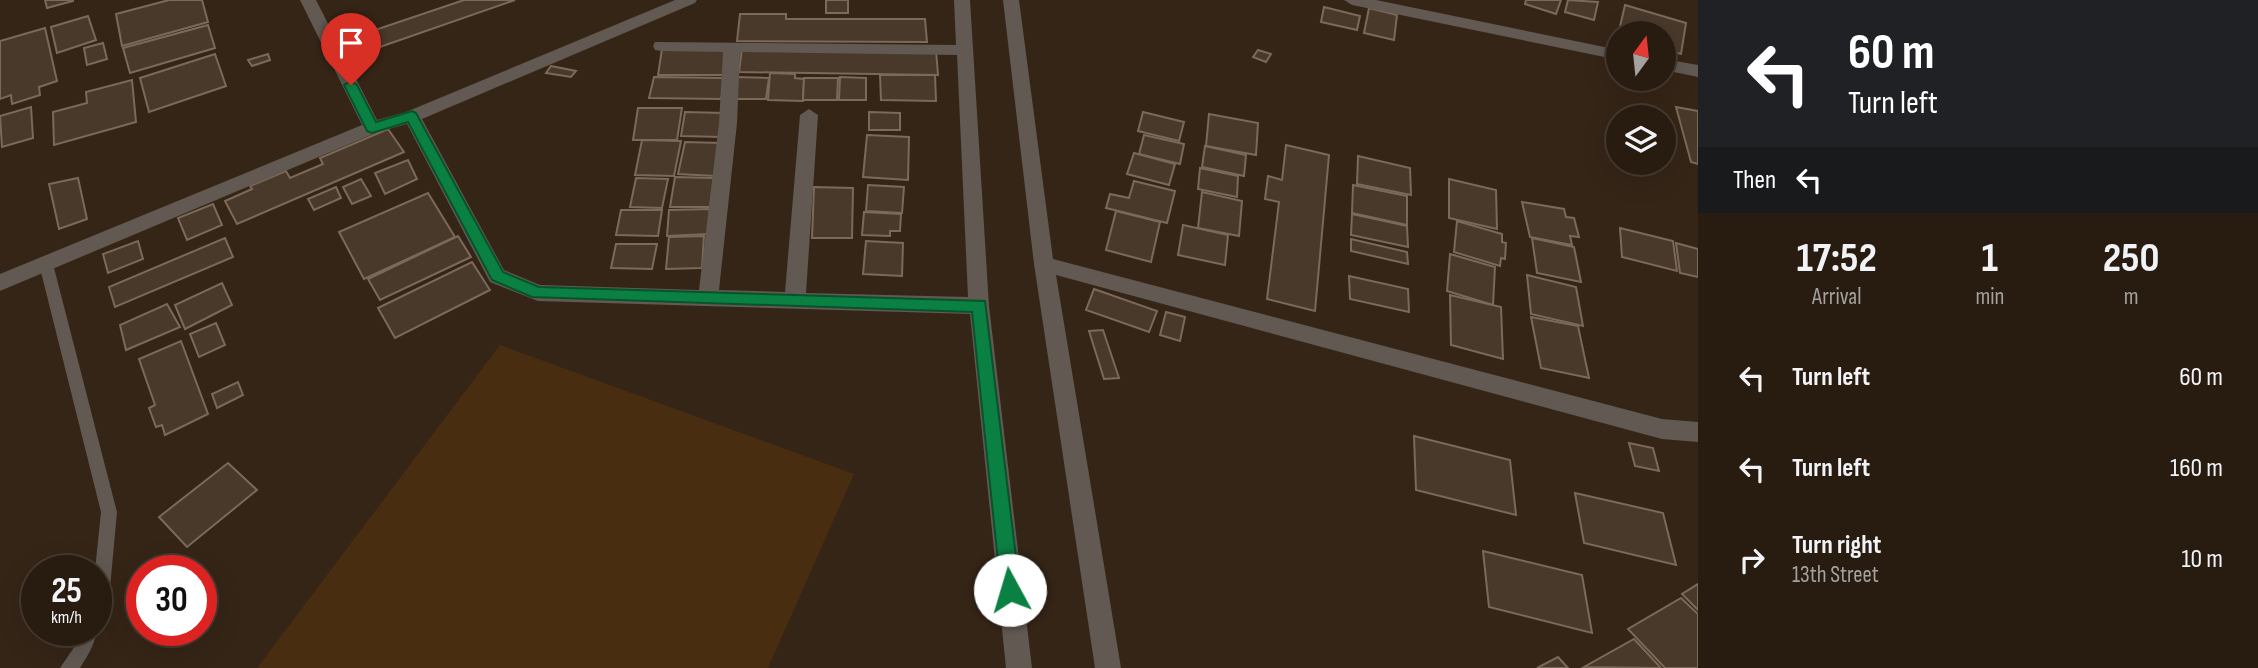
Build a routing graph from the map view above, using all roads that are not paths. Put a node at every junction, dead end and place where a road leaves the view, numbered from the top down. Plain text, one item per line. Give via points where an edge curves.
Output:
1 (308, 0) edge
2 (690, 0) edge
3 (962, 0) edge
4 (1011, 0) edge
5 (1352, 0) edge
6 (660, 5) edge
7 (661, 46) dead end
8 (732, 47) junction
9 (965, 50) junction
10 (1606, 52) edge
11 (1676, 67) edge
12 (1698, 71) edge
13 (809, 115) dead end
14 (412, 116) junction
15 (372, 128) junction
16 (46, 264) junction
17 (1044, 264) junction
18 (0, 284) edge
19 (708, 298) junction
20 (795, 300) junction
21 (979, 306) junction
22 (1698, 432) edge
23 (105, 555) edge
24 (84, 646) edge
25 (69, 668) edge
26 (1019, 668) edge
27 (1108, 668) edge

1 - 15 street
2 - 6 street
3 - 9 street
4 - 17 street
5 - 10 street
6 - 14 street
7 - 8 street
8 - 9 street
8 - 19 street
9 - 21 street
11 - 12 street
13 - 20 street
14 - 15 street
14 - 19 street via 497,276 538,293
15 - 16 street
16 - 18 street
16 - 23 lane via 109,512
17 - 22 street via 1662,429
17 - 27 street
19 - 20 street
20 - 21 street
21 - 26 street
24 - 25 lane

